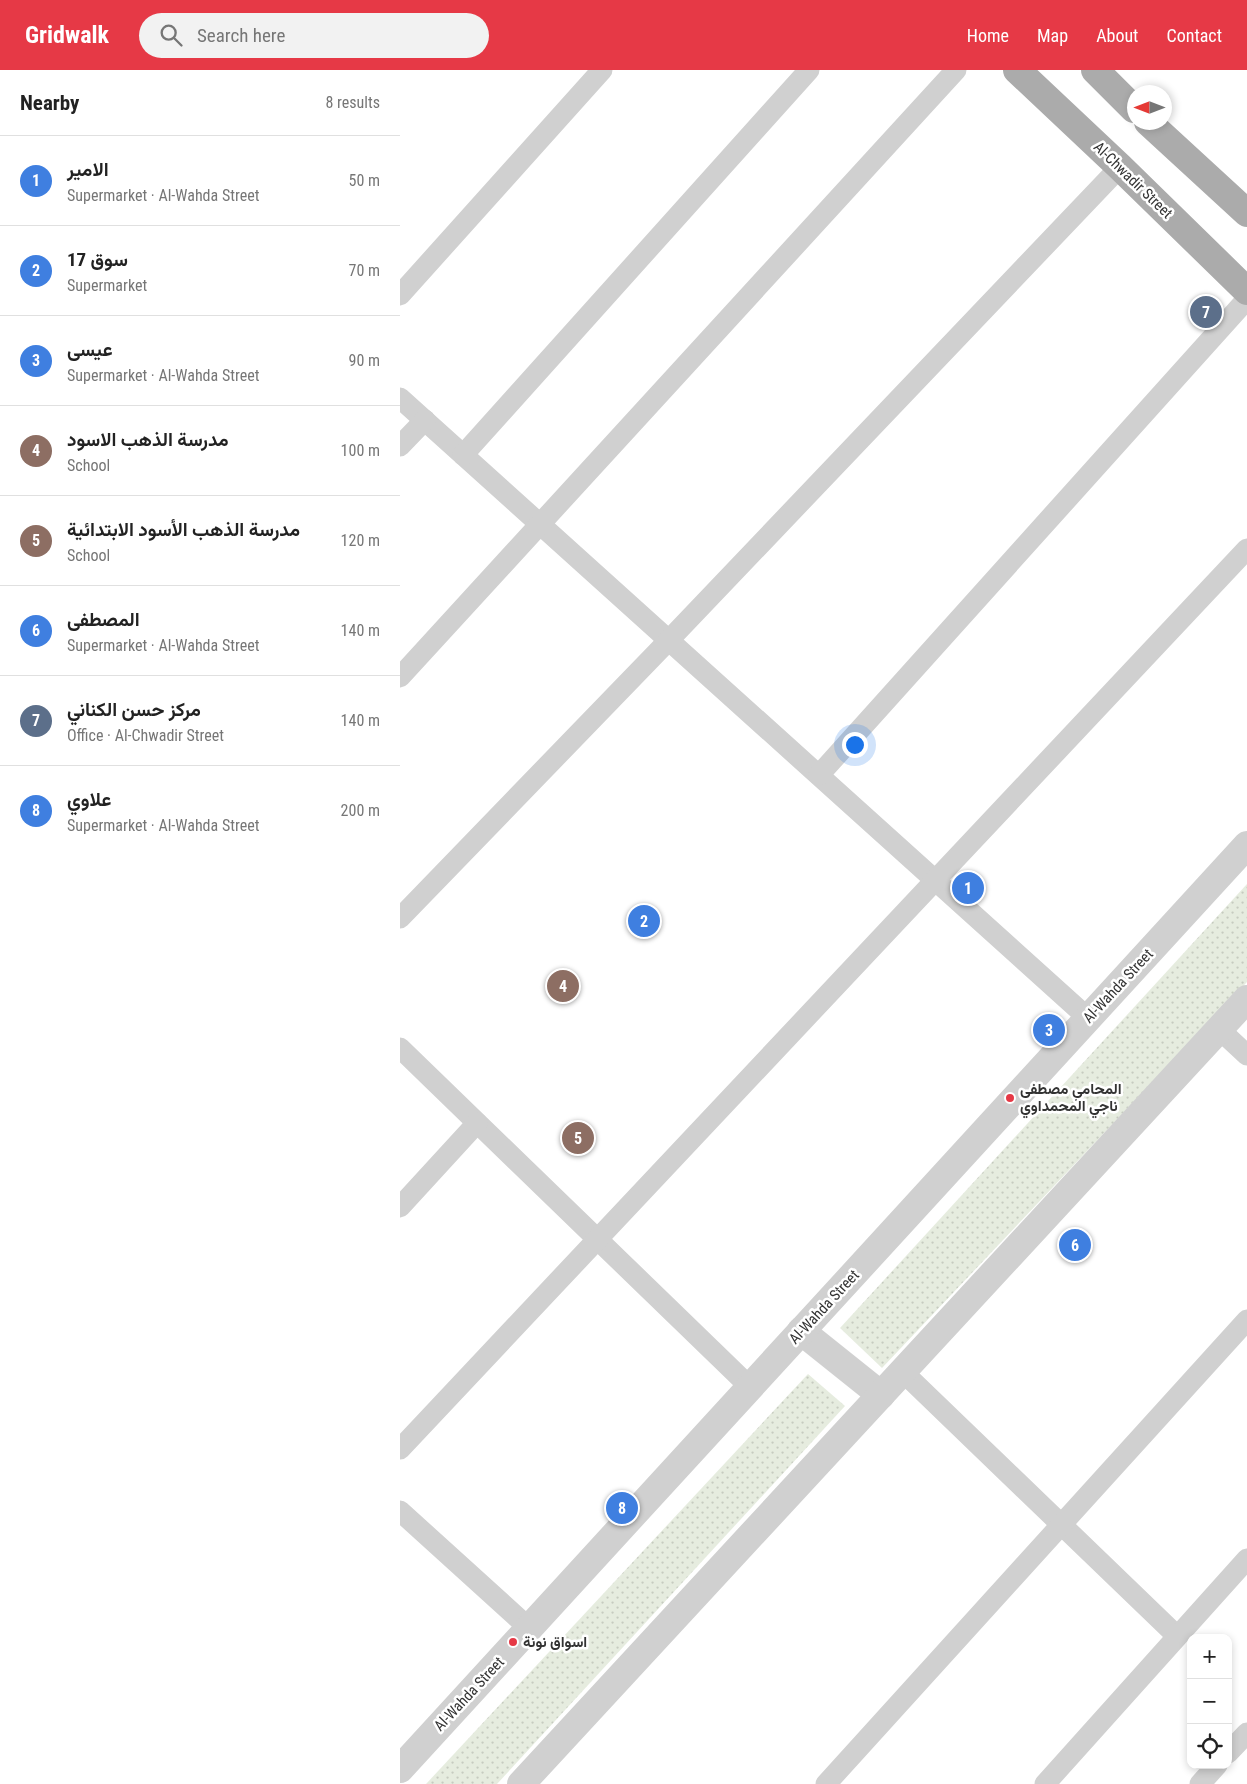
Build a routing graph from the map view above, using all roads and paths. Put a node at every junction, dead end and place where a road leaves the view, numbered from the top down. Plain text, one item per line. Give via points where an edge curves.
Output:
1 (602, 70) edge
2 (809, 70) edge
3 (956, 70) edge
4 (1017, 70) edge
5 (1095, 70) edge
6 (1127, 102) edge
7 (1157, 130) edge
8 (1120, 167) junction
9 (1247, 212) edge
10 (1247, 291) edge
11 (400, 295) edge
12 (1247, 299) edge
13 (400, 398) edge
14 (424, 420) junction
15 (400, 446) edge
16 (464, 455) junction
17 (540, 524) junction
18 (1247, 549) edge
19 (669, 640) junction
20 (400, 677) edge
21 (819, 775) junction
22 (1247, 845) edge
23 (934, 880) junction
24 (400, 918) edge
25 (1247, 999) edge
26 (1088, 1018) junction
27 (1219, 1029) junction
28 (400, 1048) edge
29 (1247, 1055) edge
30 (477, 1123) junction
31 (400, 1207) edge
32 (597, 1239) junction
33 (1247, 1320) edge
34 (801, 1331) junction
35 (903, 1372) junction
36 (750, 1387) junction
37 (881, 1395) junction
38 (400, 1449) edge
39 (400, 1511) edge
40 (1062, 1524) junction
41 (1247, 1559) edge
42 (529, 1628) junction
43 (1177, 1636) junction
44 (1247, 1733) edge
45 (1232, 1749) edge
46 (400, 1769) edge
47 (1213, 1769) edge
48 (521, 1784) edge
49 (826, 1784) edge
50 (1045, 1784) edge
51 (1200, 1784) edge

1 - 11 street
2 - 16 street
3 - 17 street
4 - 8 main road, Al-Chwadir Street
5 - 6 main road
7 - 9 main road
8 - 10 main road, Al-Chwadir Street
8 - 19 street
12 - 21 street
13 - 14 street
14 - 15 street
14 - 16 street
16 - 17 street
17 - 19 street
17 - 20 street
18 - 23 street
19 - 21 street
19 - 24 street
21 - 23 street
22 - 26 street, Al-Wahda Street
23 - 26 street
23 - 32 street
25 - 27 street
26 - 34 street, Al-Wahda Street
27 - 29 street
27 - 35 street
28 - 30 street
30 - 31 street
30 - 32 street
32 - 36 street
32 - 38 street
33 - 40 street
34 - 36 street, Al-Wahda Street
34 - 37 street
35 - 37 street
35 - 40 street
36 - 42 street, Al-Wahda Street
37 - 48 street
39 - 42 street
40 - 43 street
40 - 49 street
41 - 43 street
42 - 46 street, Al-Wahda Street
43 - 50 street
44 - 45 street
47 - 51 street

